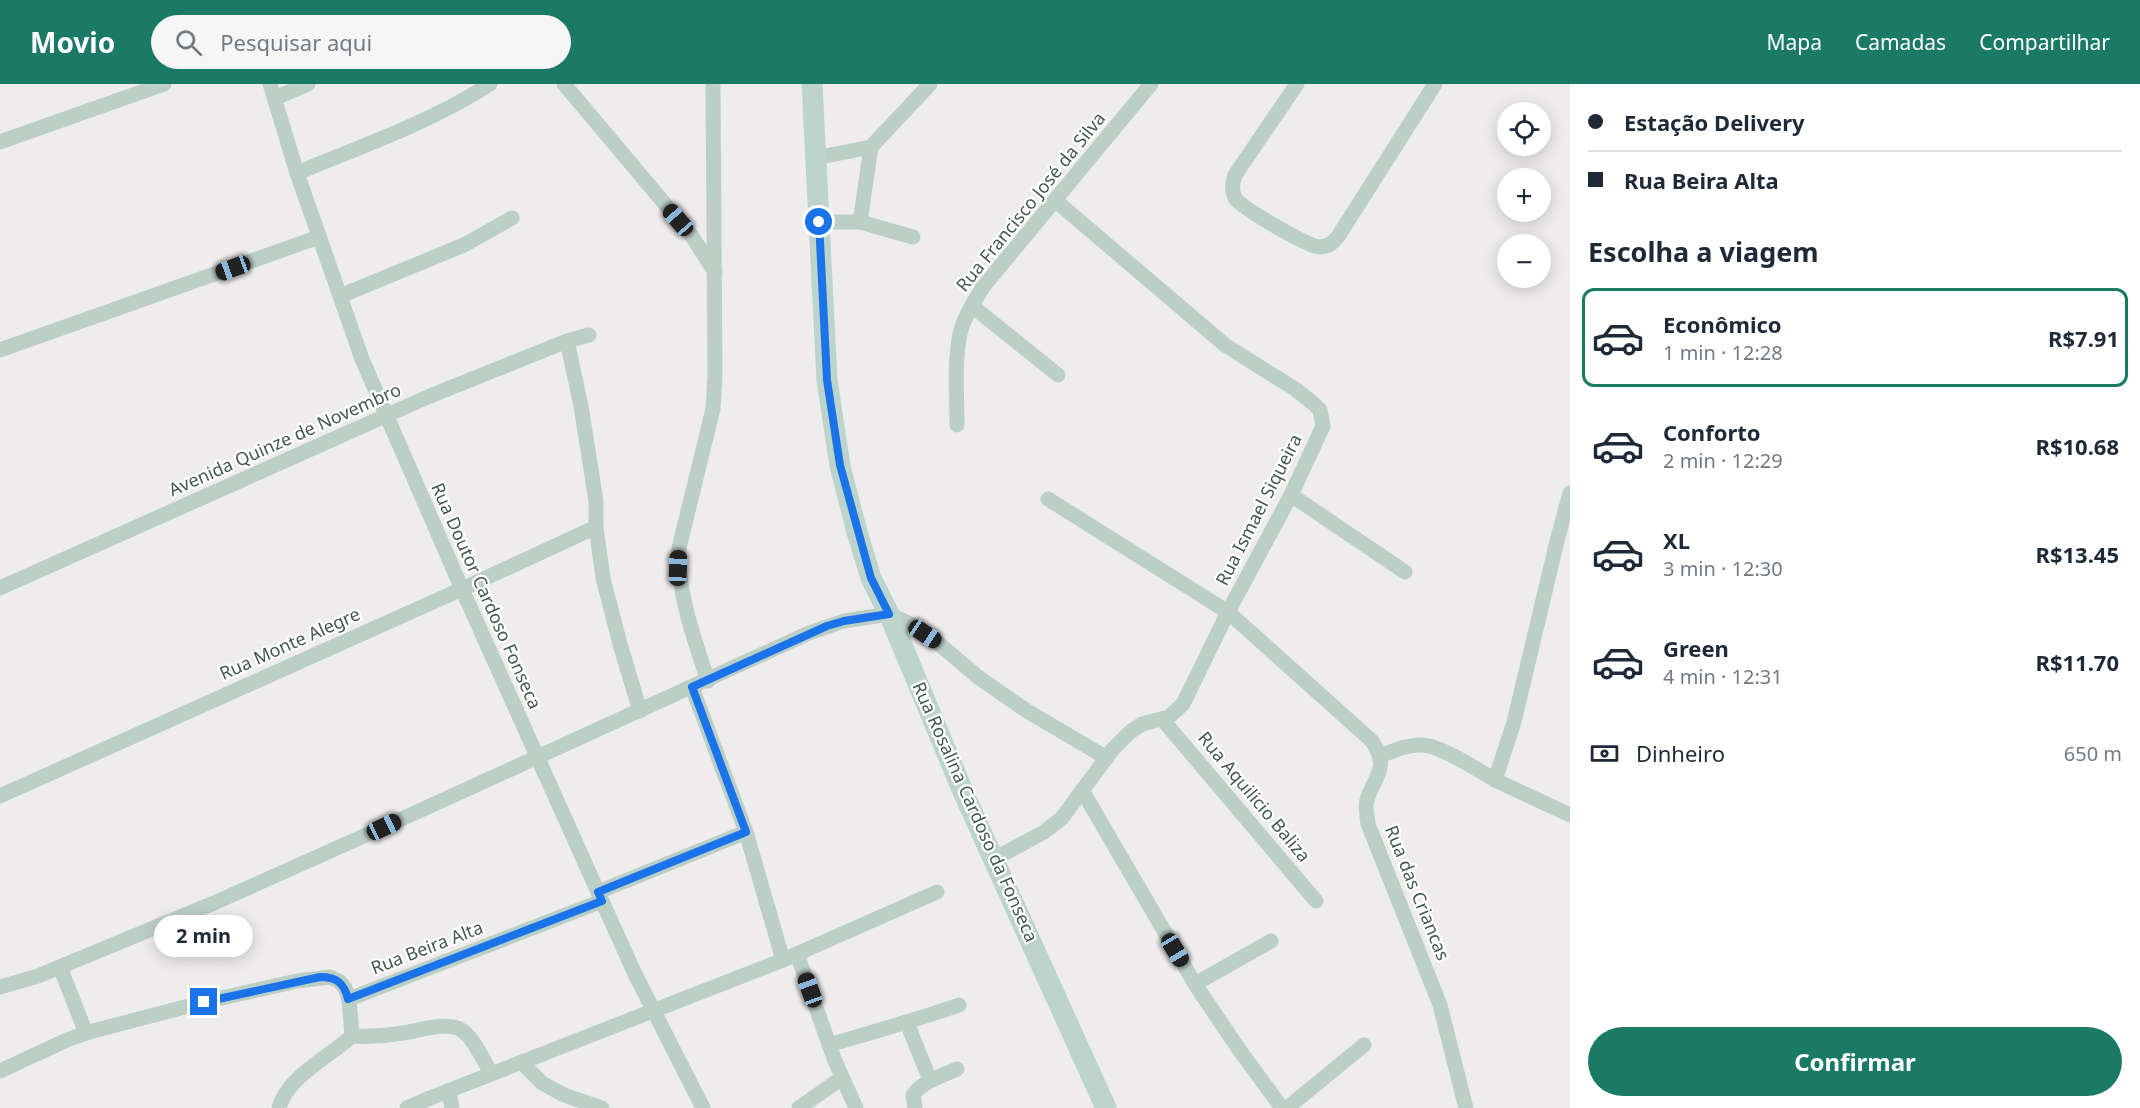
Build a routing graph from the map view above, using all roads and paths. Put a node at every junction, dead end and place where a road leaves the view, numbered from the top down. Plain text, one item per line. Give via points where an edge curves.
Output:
1 (164, 84) edge
2 (308, 84) edge
3 (490, 84) edge
4 (564, 84) edge
5 (713, 84) edge
6 (812, 84) edge
7 (930, 84) edge
8 (1151, 84) edge
9 (1297, 84) edge
10 (1435, 84) edge
11 (272, 91) edge
12 (0, 142) edge
13 (871, 147) junction
14 (815, 158) junction
15 (297, 173) junction
16 (1056, 201) junction
17 (512, 218) dead end
18 (819, 222) junction
19 (860, 222) junction
20 (319, 237) junction
21 (913, 237) dead end
22 (715, 272) junction
23 (340, 296) junction
24 (972, 306) junction
25 (589, 335) dead end
26 (567, 341) junction
27 (0, 350) edge
28 (1058, 375) dead end
29 (387, 417) junction
30 (957, 425) dead end
31 (1570, 494) edge
32 (1291, 495) junction
33 (1048, 499) dead end
34 (596, 527) junction
35 (1405, 572) dead end
36 (0, 588) edge
37 (462, 589) junction
38 (1228, 612) junction
39 (889, 614) junction
40 (708, 681) junction
41 (692, 687) junction
42 (640, 711) junction
43 (1162, 719) junction
44 (536, 756) junction
45 (1380, 756) junction
46 (1107, 758) junction
47 (1495, 780) junction
48 (1082, 790) junction
49 (0, 796) edge
50 (1570, 815) edge
51 (746, 832) junction
52 (994, 859) junction
53 (937, 892) dead end
54 (600, 897) junction
55 (1316, 901) dead end
56 (1271, 941) dead end
57 (790, 957) junction
58 (60, 967) junction
59 (1195, 984) junction
60 (0, 987) edge
61 (348, 999) junction
62 (960, 1005) dead end
63 (654, 1011) junction
64 (907, 1023) junction
65 (86, 1033) junction
66 (352, 1036) junction
67 (829, 1045) junction
68 (1364, 1045) dead end
69 (521, 1062) junction
70 (957, 1069) dead end
71 (0, 1071) edge
72 (491, 1073) junction
73 (842, 1078) junction
74 (930, 1080) junction
75 (449, 1091) junction
76 (279, 1108) edge
77 (407, 1108) edge
78 (452, 1108) edge
79 (602, 1108) edge
80 (703, 1108) edge
81 (799, 1108) edge
82 (856, 1108) edge
83 (915, 1108) edge
84 (1106, 1108) edge
85 (1282, 1108) edge
86 (1287, 1108) edge
87 (1466, 1108) edge

1 - 12 street
2 - 11 street
3 - 15 street via 425,119
4 - 22 street via 691,235
5 - 22 street
6 - 14 street, Rua Rosalina Cardoso da Fonseca
7 - 13 street
8 - 16 street, Rua Francisco José da Silva
9 - 10 street via 1234,175 1232,188 1238,202 1318,247 1334,242
11 - 15 street, Rua Doutor Cardoso Fonseca
13 - 14 street
13 - 19 street
14 - 18 street, Rua Rosalina Cardoso da Fonseca
15 - 20 street, Rua Doutor Cardoso Fonseca
16 - 24 street, Rua Francisco José da Silva via 983,287
16 - 32 street, Rua Ismael Siqueira via 1225,345 1320,410 1323,426
17 - 23 street via 464,245
18 - 19 street
18 - 39 street, Rua Rosalina Cardoso da Fonseca via 827,380 840,465 871,578
19 - 21 street
20 - 23 street, Rua Doutor Cardoso Fonseca
20 - 27 street
22 - 40 street via 713,409 679,548 678,568
23 - 29 street, Rua Doutor Cardoso Fonseca
24 - 28 street
24 - 30 street, Rua Francisco José da Silva via 960,333
25 - 26 street, Avenida Quinze de Novembro
26 - 29 street, Avenida Quinze de Novembro
26 - 34 street via 596,501
29 - 36 street, Avenida Quinze de Novembro
29 - 37 street, Rua Doutor Cardoso Fonseca
31 - 47 street via 1514,722
32 - 35 street
32 - 38 street, Rua Ismael Siqueira
33 - 38 street
34 - 37 street, Rua Monte Alegre
34 - 42 street via 603,578
37 - 44 street, Rua Doutor Cardoso Fonseca
37 - 49 street, Rua Monte Alegre
38 - 43 street, Rua Ismael Siqueira via 1183,704
38 - 45 street via 1363,732
39 - 40 street via 827,626
39 - 46 street via 938,643 1027,711
39 - 52 street, Rua Rosalina Cardoso da Fonseca
40 - 41 street
41 - 42 street
41 - 51 street
42 - 44 street
43 - 46 street, Rua Ismael Siqueira via 1130,732
43 - 55 street, Rua Aquilicio Baliza
44 - 54 street, Rua Doutor Cardoso Fonseca
44 - 58 street via 352,841
45 - 47 street via 1405,747 1434,746
45 - 87 street, Rua das Criancas via 1379,776 1367,801 1368,824 1440,1005
46 - 48 street, Rua Ismael Siqueira
47 - 50 street
48 - 52 street, Rua Ismael Siqueira via 1062,818
48 - 59 street
51 - 54 street, Rua Beira Alta
51 - 57 street
52 - 84 street, Rua Rosalina Cardoso da Fonseca
53 - 57 street
54 - 61 street, Rua Beira Alta
54 - 63 street, Rua Doutor Cardoso Fonseca
56 - 59 street
57 - 63 street
57 - 67 street
58 - 60 street
58 - 65 street
59 - 85 street
61 - 65 street via 339,981 320,977
61 - 66 street
62 - 64 street
63 - 69 street
63 - 80 street, Rua Doutor Cardoso Fonseca
64 - 67 street
64 - 74 street
65 - 71 street
66 - 72 street via 457,1028 475,1046
66 - 76 street via 296,1081
67 - 73 street
68 - 86 street
69 - 72 street
69 - 79 street via 542,1083
70 - 74 street
72 - 75 street
73 - 81 street
73 - 82 street
74 - 83 street via 916,1089
75 - 77 street
75 - 78 street

